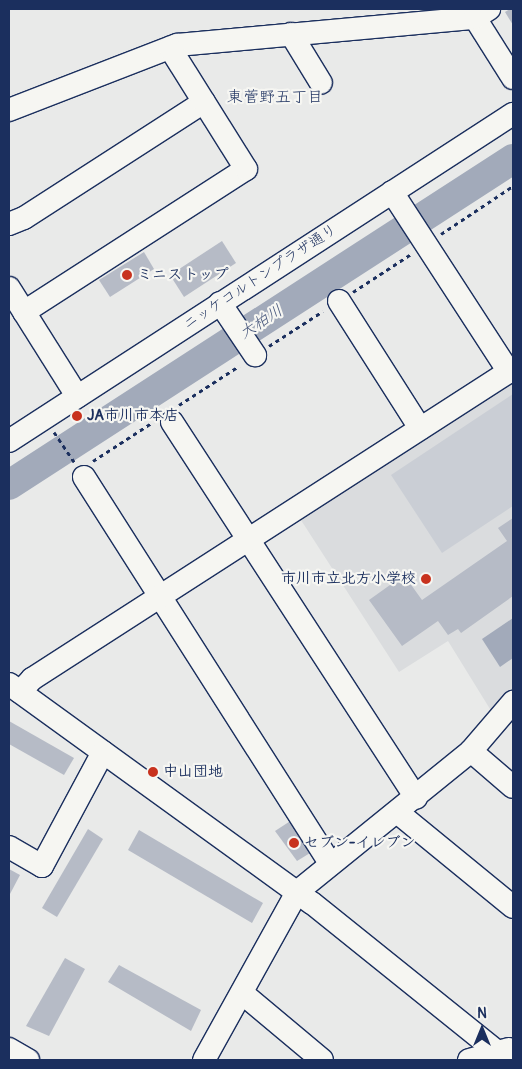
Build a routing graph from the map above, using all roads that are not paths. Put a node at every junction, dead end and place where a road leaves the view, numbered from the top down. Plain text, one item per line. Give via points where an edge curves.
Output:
1 (482, 14) edge
2 (291, 34) junction
3 (170, 48) junction
4 (513, 78) edge
5 (321, 83) dead end
6 (204, 102) junction
7 (9, 110) edge
8 (513, 114) edge
9 (397, 200) junction
10 (9, 224) edge
11 (9, 288) edge
12 (339, 301) road end
13 (24, 312) junction
14 (226, 312) junction
15 (255, 355) road end
16 (511, 370) edge
17 (78, 396) junction
18 (169, 416) road end
19 (420, 428) junction
20 (9, 441) edge
21 (84, 471) road end
22 (248, 540) junction
23 (162, 596) junction
24 (14, 688) edge
25 (512, 706) edge
26 (470, 751) junction
27 (103, 752) junction
28 (513, 787) edge
29 (416, 798) junction
30 (397, 812) junction
31 (9, 848) edge
32 (331, 864) junction
33 (297, 892) junction
34 (513, 907) edge
35 (242, 993) junction
36 (9, 1049) edge
37 (506, 1053) edge
38 (28, 1060) edge
39 (204, 1060) edge
40 (322, 1060) edge
41 (469, 1060) edge

1 - 2 street
1 - 4 street
2 - 3 street
2 - 5 street
3 - 6 street
3 - 7 street
6 - 10 street via 24,218
6 - 13 street via 246,170
8 - 9 street, ニッケコルトンプラザ通り
9 - 14 street, ニッケコルトンプラザ通り
9 - 16 street
11 - 13 street
12 - 19 street
13 - 17 street
14 - 15 street
14 - 17 street, ニッケコルトンプラザ通り
16 - 19 street
17 - 20 street, ニッケコルトンプラザ通り
18 - 22 street
19 - 22 street
21 - 23 street
22 - 23 street
22 - 29 street
23 - 24 street
23 - 32 street
24 - 27 street
25 - 26 street
26 - 28 street
26 - 29 street
27 - 31 street via 42,866
27 - 33 street
29 - 30 street
30 - 32 street
30 - 34 street
32 - 33 street
33 - 35 street
33 - 37 street
35 - 39 street
35 - 40 street
36 - 38 street
37 - 41 street

